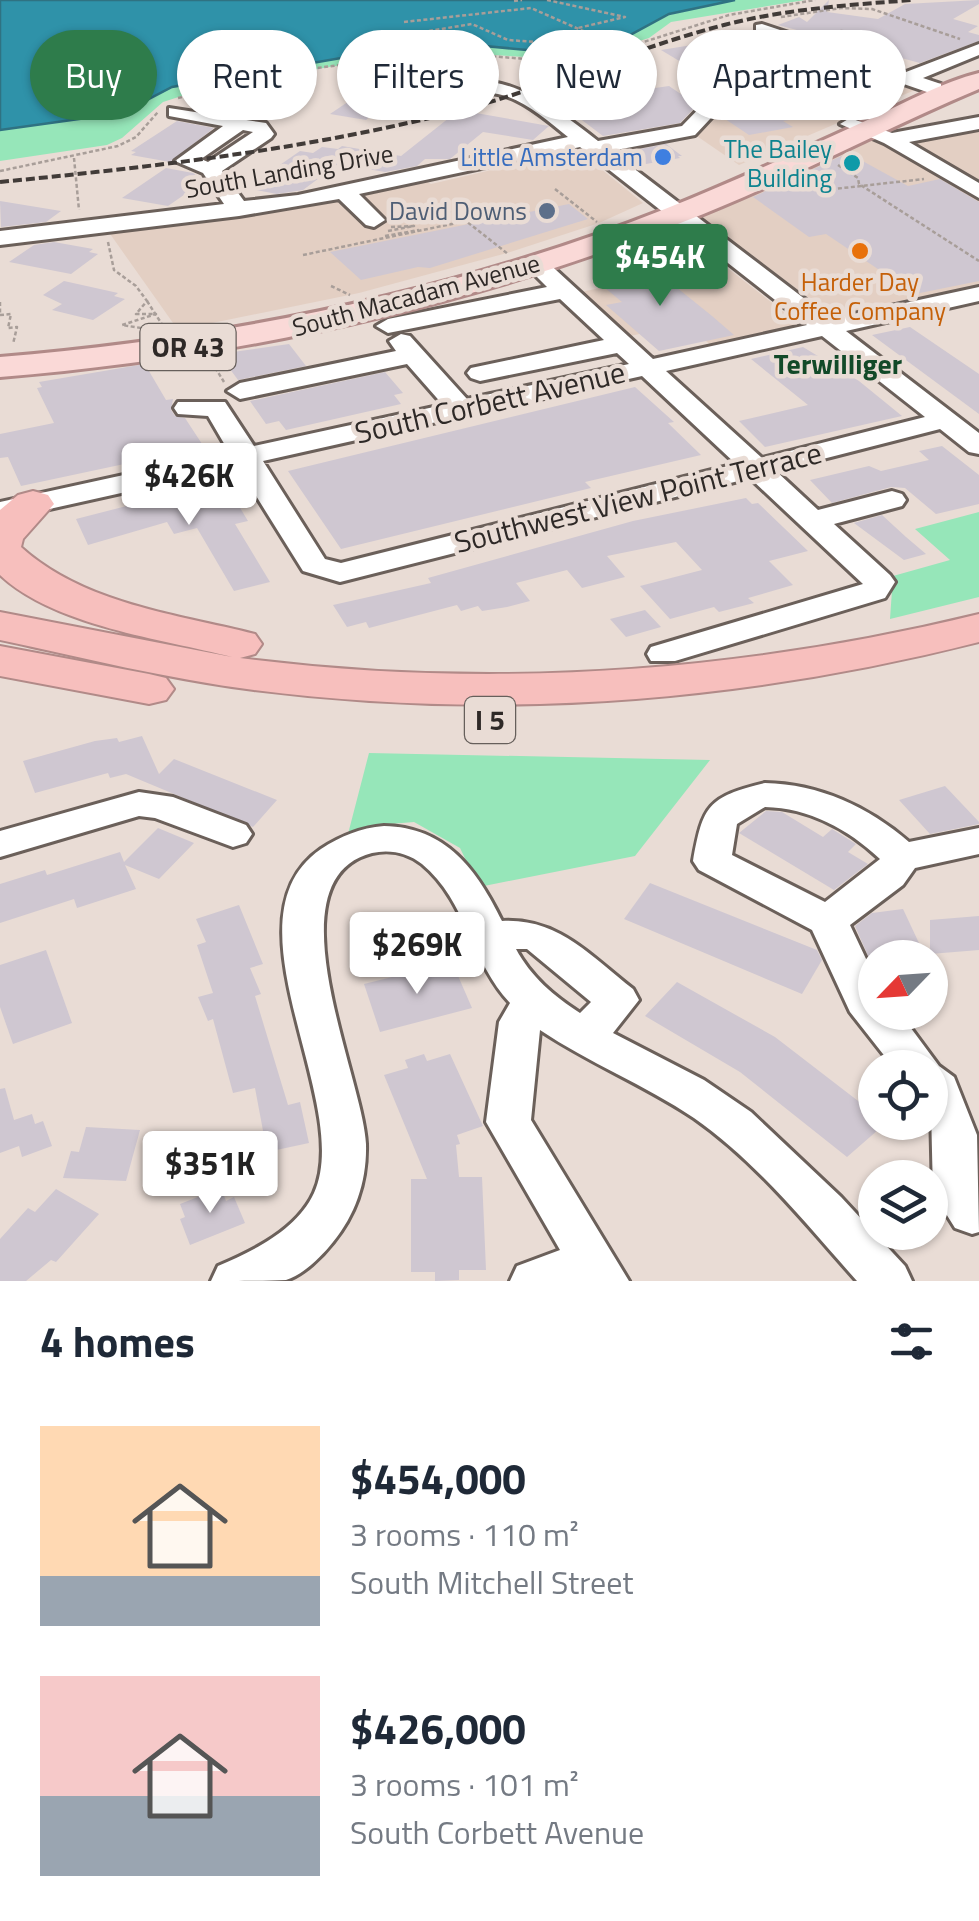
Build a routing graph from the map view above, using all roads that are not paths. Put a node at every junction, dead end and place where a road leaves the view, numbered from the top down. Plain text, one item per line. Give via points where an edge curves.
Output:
1 (770, 23) road end
2 (788, 30) edge
3 (972, 45) edge
4 (979, 69) edge
5 (908, 78) joint
6 (979, 80) edge
7 (934, 88) junction
8 (499, 90) edge
9 (170, 107) road end
10 (973, 117) edge
11 (698, 120) edge
12 (869, 131) junction
13 (588, 144) junction
14 (214, 176) junction
15 (344, 192) junction
16 (979, 192) edge
17 (110, 209) dead end
18 (239, 210) junction
19 (671, 210) junction
20 (393, 230) road end
21 (0, 238) edge
22 (536, 264) junction
23 (427, 284) junction
24 (565, 291) junction
25 (972, 302) edge
26 (370, 310) junction
27 (826, 328) junction
28 (622, 344) junction
29 (414, 355) junction
30 (4, 358) edge
31 (648, 368) junction
32 (480, 373) dead end
33 (240, 390) dead end
34 (186, 408) dead end
35 (461, 409) junction
36 (946, 420) junction
37 (979, 446) edge
38 (246, 458) junction
39 (757, 467) junction
40 (892, 500) dead end
41 (17, 507) edge
42 (814, 520) junction
43 (0, 548) edge
44 (0, 626) edge
45 (979, 628) edge
46 (663, 654) dead end
47 (979, 659) edge
48 (0, 661) edge
49 (352, 683) junction
50 (232, 834) dead end
51 (979, 842) edge
52 (0, 844) edge
53 (902, 857) junction
54 (828, 921) junction
55 (488, 936) junction
56 (533, 1002) junction
57 (586, 1035) junction
58 (905, 1050) edge
59 (948, 1115) edge
60 (979, 1210) edge
61 (598, 1270) edge
62 (234, 1281) edge
63 (534, 1281) edge
64 (888, 1281) edge

1 - 2 street
3 - 5 street
4 - 7 main road, South Macadam Avenue / OR 43
5 - 7 street
6 - 12 main road, South Macadam Avenue / OR 43
7 - 12 main road, South Macadam Avenue / OR 43
8 - 13 street via 550,113
9 - 14 street via 240,123 185,161
10 - 12 street
11 - 13 street, South Landing Drive via 688,131
12 - 16 street
12 - 19 main road, South Macadam Avenue / OR 43
12 - 19 main road, South Macadam Avenue / OR 43
13 - 15 street, South Landing Drive
13 - 19 street
14 - 17 street via 171,209
14 - 18 street
15 - 18 street, South Landing Drive
15 - 20 street
18 - 21 street, South Landing Drive
19 - 22 main road, South Macadam Avenue / OR 43
19 - 23 main road, South Macadam Avenue / OR 43
19 - 27 street
22 - 24 street
22 - 26 main road, South Macadam Avenue / OR 43
23 - 26 main road
23 - 30 main road, South Macadam Avenue / OR 43 via 208,332
24 - 26 street
24 - 28 street
25 - 27 street, South Corbett Avenue
26 - 29 street
26 - 30 main road, South Macadam Avenue / OR 43 via 172,350
27 - 31 street, South Corbett Avenue
27 - 36 street
28 - 31 street
28 - 32 street
29 - 33 street
29 - 35 street
31 - 35 street, South Corbett Avenue
31 - 39 street
34 - 38 street via 216,408
35 - 38 street, South Corbett Avenue
36 - 37 street
36 - 39 street, Southwest View Point Terrace
38 - 39 street, Southwest View Point Terrace via 314,565 330,572
38 - 41 street, South Corbett Avenue
39 - 42 street
40 - 42 street
41 - 43 highway
42 - 46 street via 875,576 880,585 874,591
43 - 49 highway via 30,578 64,594 330,664
44 - 49 highway, I 5 via 209,668
45 - 49 highway, I 5 via 888,653 653,686 514,692
47 - 48 highway, I 5 via 787,703 522,721 278,708
50 - 52 street via 138,804
51 - 53 street
53 - 54 street via 890,875
53 - 54 street via 876,831 831,808 782,796 746,799 719,819 712,861
54 - 58 street via 866,1001
55 - 56 street
55 - 57 street via 541,939 618,1000
55 - 62 street via 453,872 418,844 392,838 360,843 319,871 303,906 302,945 344,1124 341,1182 332,1207 306,1238 266,1268
56 - 57 street
56 - 61 street via 520,1022 508,1122
57 - 64 street via 744,1131
59 - 60 street via 956,1193 972,1214
61 - 63 street

